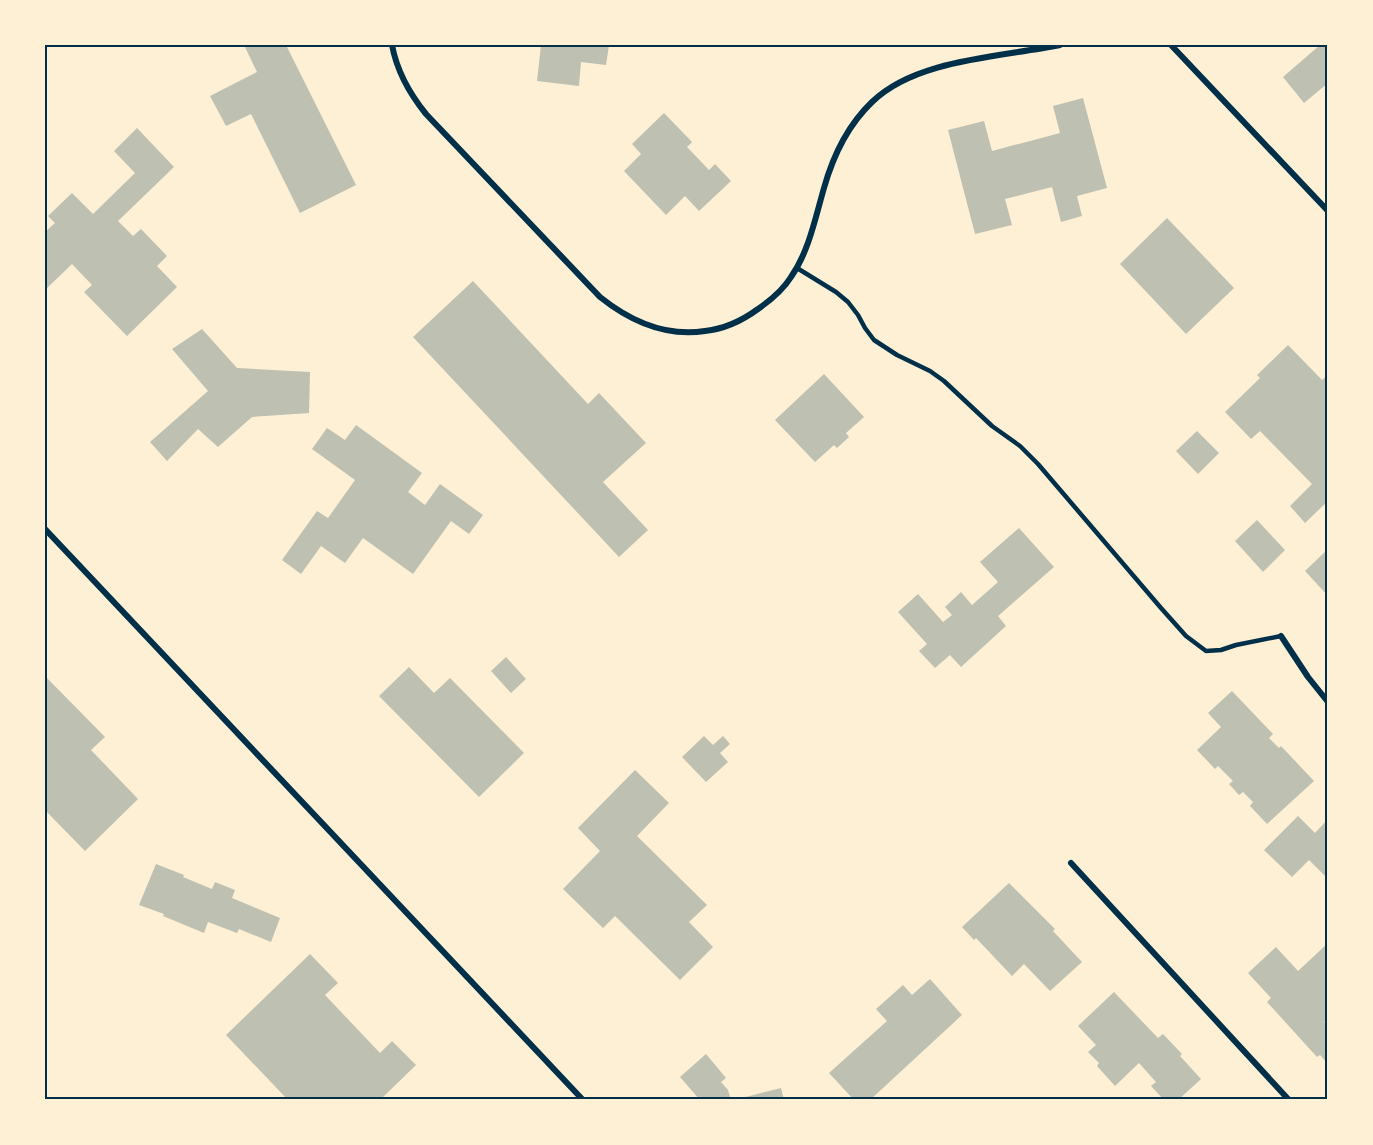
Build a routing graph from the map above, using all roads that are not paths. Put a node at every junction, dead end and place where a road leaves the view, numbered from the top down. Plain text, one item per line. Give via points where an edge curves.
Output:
1 (392, 45) edge
2 (1060, 45) edge
3 (1172, 45) edge
4 (1328, 211) edge
5 (797, 268) junction
6 (45, 529) edge
7 (1281, 636) joint
8 (1328, 702) edge
9 (1071, 863) dead end
10 (583, 1100) edge
11 (1289, 1100) edge

1 - 5 street via 405,85 426,114 600,297 627,316 663,330 711,330 753,313 774,297
2 - 5 street via 940,67 882,93 861,113 840,145
3 - 4 street
5 - 7 lane via 848,302 874,340 944,381 1020,446 1186,636 1206,651
6 - 10 street
7 - 8 street
9 - 11 street

